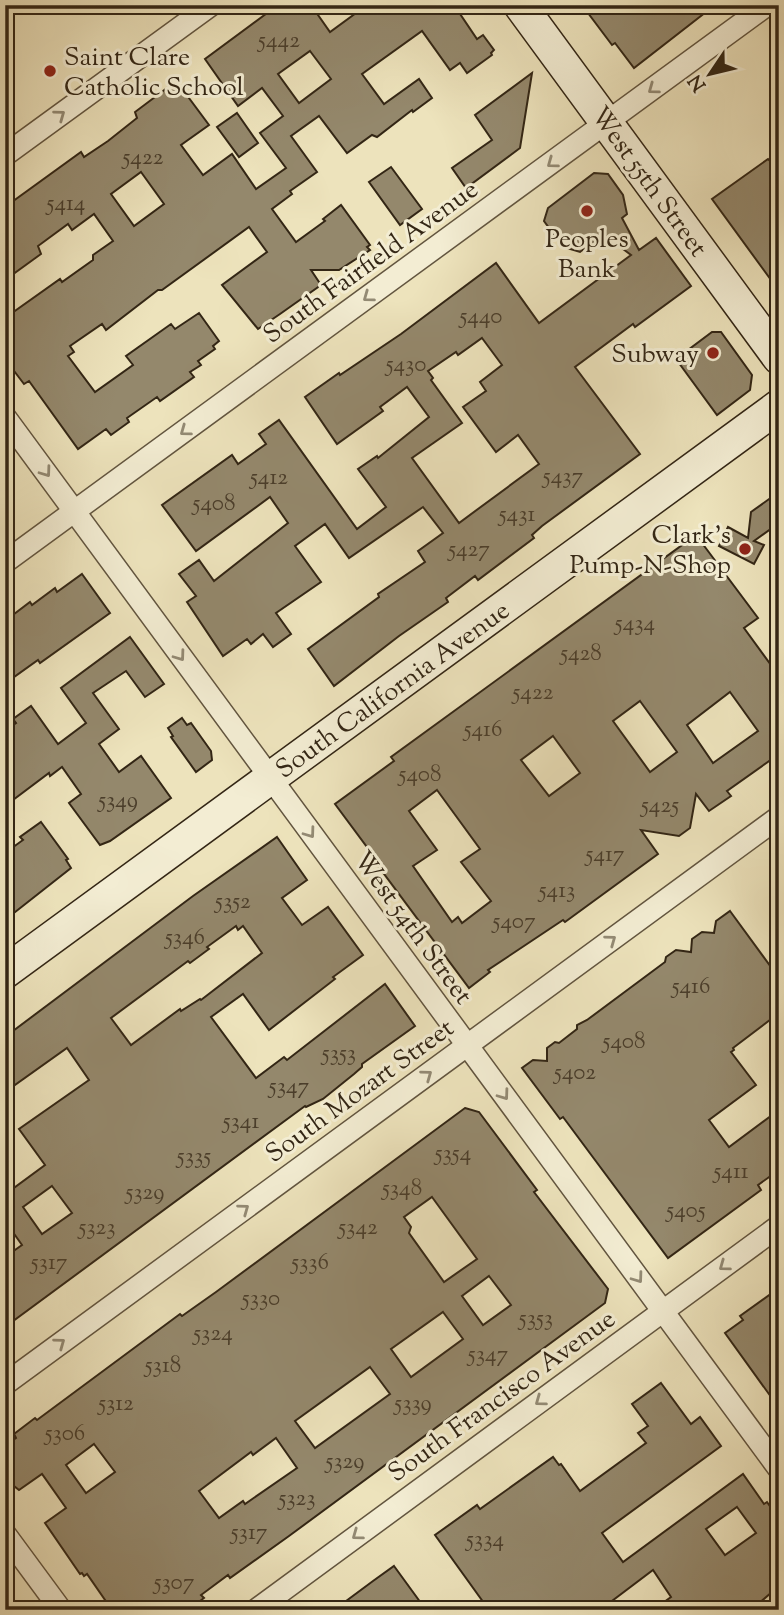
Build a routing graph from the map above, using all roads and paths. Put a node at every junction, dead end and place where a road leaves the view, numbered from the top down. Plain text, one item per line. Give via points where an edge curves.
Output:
1 (211, 5) edge
2 (520, 5) edge
3 (767, 5) edge
4 (607, 122) junction
5 (5, 155) edge
6 (779, 358) edge
7 (779, 406) edge
8 (5, 417) edge
9 (74, 512) junction
10 (5, 562) edge
11 (270, 778) junction
12 (779, 817) edge
13 (5, 972) edge
14 (467, 1046) junction
15 (779, 1226) edge
16 (663, 1311) junction
17 (5, 1384) edge
18 (779, 1469) edge
19 (5, 1534) edge
20 (61, 1610) edge
21 (256, 1610) edge

5 -> 1 street
2 - 4 street, West 55th Street
3 -> 4 street, South Fairfield Avenue
4 - 6 street, West 55th Street
4 -> 9 street, South Fairfield Avenue
7 - 11 street, South California Avenue
8 -> 9 street, West 54th Street
9 - 10 street, South Fairfield Avenue
9 -> 11 street, West 54th Street
11 - 13 street, South California Avenue
11 -> 14 street, West 54th Street
14 -> 12 street, South Mozart Street
14 -> 16 street, West 54th Street
17 -> 14 street, South Mozart Street
15 -> 16 street, South Francisco Avenue
16 - 18 street, West 54th Street
16 -> 21 street, South Francisco Avenue
19 - 20 street

